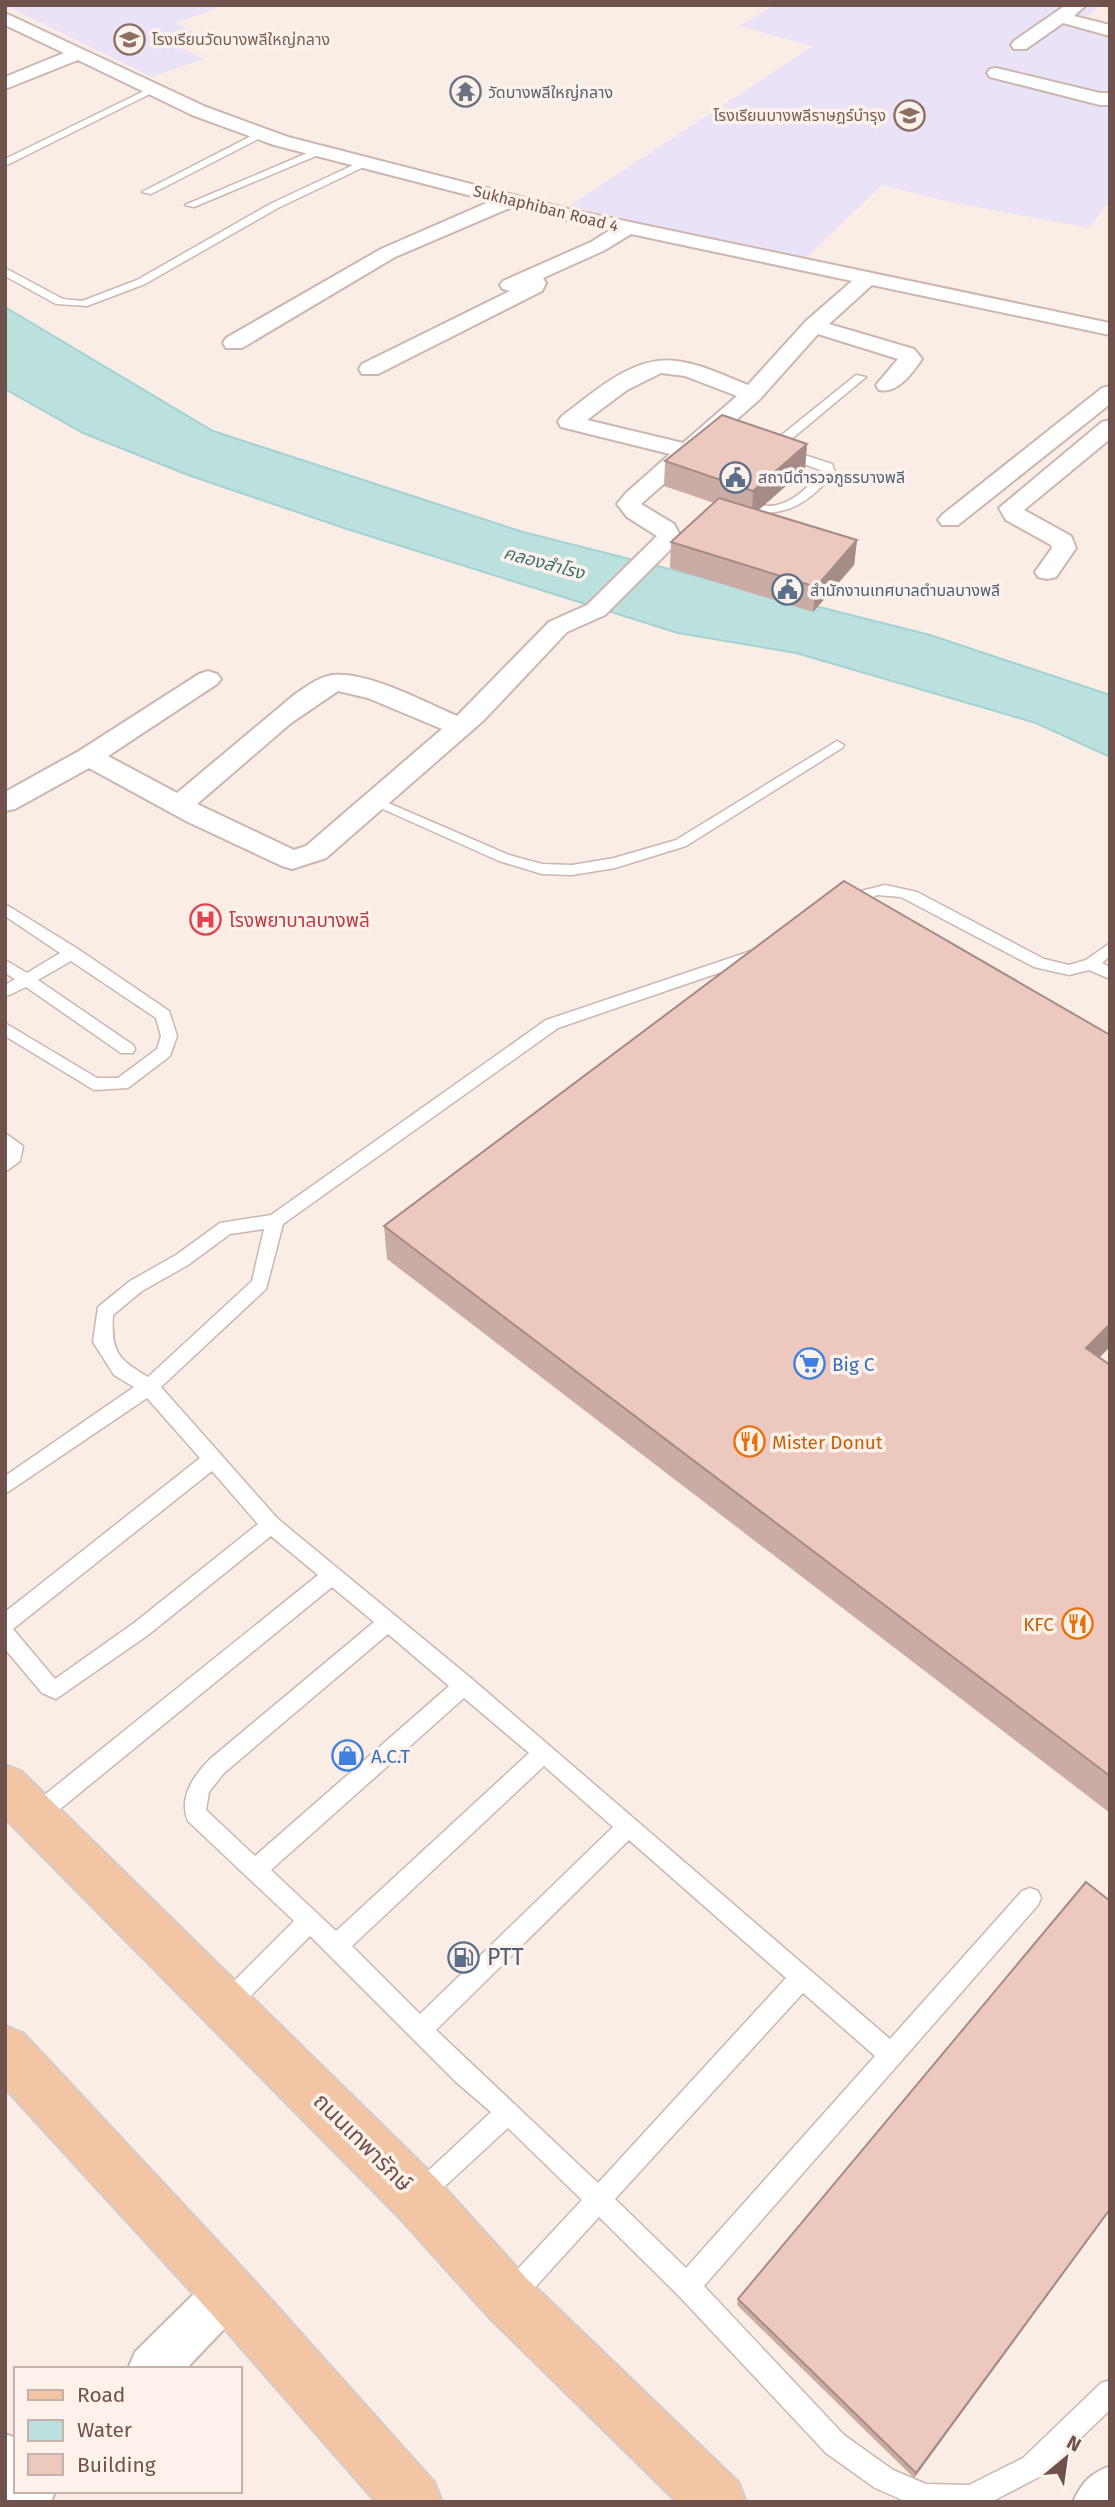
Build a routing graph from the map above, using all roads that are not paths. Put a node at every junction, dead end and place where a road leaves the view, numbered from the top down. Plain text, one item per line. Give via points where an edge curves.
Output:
1 (1078, 5) edge
2 (1060, 17) junction
3 (5, 18) edge
4 (27, 28) junction
5 (1110, 31) edge
6 (5, 37) edge
7 (1020, 45) dead end
8 (79, 54) junction
9 (996, 74) dead end
10 (5, 84) edge
11 (153, 90) junction
12 (1110, 99) edge
13 (261, 135) junction
14 (319, 151) junction
15 (366, 162) junction
16 (5, 163) edge
17 (147, 192) dead end
18 (511, 200) junction
19 (190, 205) dead end
20 (627, 228) junction
21 (5, 271) edge
22 (527, 278) junction
23 (867, 279) junction
24 (469, 304) dead end
25 (814, 326) junction
26 (1110, 329) edge
27 (234, 343) dead end
28 (370, 369) dead end
29 (860, 377) dead end
30 (887, 385) dead end
31 (1110, 393) edge
32 (752, 394) junction
33 (1110, 427) edge
34 (687, 451) junction
35 (731, 503) edge
36 (950, 520) dead end
37 (1047, 572) dead end
38 (208, 679) dead end
39 (460, 727) junction
40 (836, 745) dead end
41 (89, 757) junction
42 (373, 802) junction
43 (5, 803) edge
44 (178, 806) junction
45 (5, 909) edge
46 (831, 916) edge
47 (776, 948) edge
48 (1110, 948) edge
49 (73, 953) junction
50 (1091, 964) junction
51 (5, 965) edge
52 (1110, 974) edge
53 (26, 979) junction
54 (5, 992) edge
55 (5, 1028) edge
56 (127, 1049) dead end
57 (5, 1139) edge
58 (5, 1166) edge
59 (275, 1221) junction
60 (149, 1387) junction
61 (213, 1459) junction
62 (5, 1486) edge
63 (271, 1525) junction
64 (332, 1575) junction
65 (389, 1622) junction
66 (5, 1624) edge
67 (5, 1634) edge
68 (465, 1685) junction
69 (544, 1752) junction
70 (20, 1801) edge
71 (629, 1826) junction
72 (255, 1870) junction
73 (1030, 1898) dead end
74 (310, 1921) junction
75 (336, 1946) junction
76 (803, 1976) junction
77 (226, 2005) junction
78 (421, 2029) junction
79 (5, 2051) edge
80 (891, 2055) junction
81 (508, 2112) junction
82 (417, 2197) junction
83 (599, 2200) junction
84 (687, 2286) junction
85 (228, 2292) junction
86 (509, 2298) junction
87 (154, 2367) edge
88 (1110, 2392) edge
89 (1110, 2490) edge
90 (414, 2502) edge
91 (718, 2502) edge
92 (1098, 2502) edge

1 - 2 street
2 - 5 street
2 - 7 street
3 - 4 street, Sukhaphiban Road 4
4 - 6 street
4 - 8 street, Sukhaphiban Road 4
8 - 10 street
8 - 11 street, Sukhaphiban Road 4
9 - 12 street
11 - 13 street, Sukhaphiban Road 4
11 - 16 lane
13 - 14 street, Sukhaphiban Road 4
13 - 17 lane
14 - 15 street, Sukhaphiban Road 4
14 - 19 lane
15 - 18 street, Sukhaphiban Road 4
15 - 21 lane via 274,206 141,282 83,304 60,302
18 - 20 street, Sukhaphiban Road 4
18 - 27 street via 388,253
20 - 22 street
20 - 23 street, Sukhaphiban Road 4
22 - 24 street
22 - 28 street via 535,286
23 - 25 street
23 - 26 street, Sukhaphiban Road 4
25 - 30 street via 906,354 911,359
25 - 32 street
29 - 35 lane via 766,447 828,467 829,472 798,503 757,511
31 - 36 street
32 - 34 street via 718,431
32 - 34 street via 673,366 651,369 619,385 569,422
33 - 37 street via 1011,508 1014,515 1062,541 1061,555
34 - 39 street via 670,473 629,504 666,529 670,537 596,610 558,627
38 - 41 street
39 - 42 street
39 - 44 street via 352,684 332,683 301,703
40 - 42 lane via 681,843 615,863 572,870 542,869 504,858
41 - 43 street
41 - 44 street
42 - 44 street via 316,852 292,860
45 - 49 lane
46 - 50 lane via 864,893 895,890 1040,963 1069,970
47 - 59 lane via 552,1024
48 - 50 lane
49 - 53 lane
49 - 55 lane via 163,1015 169,1036 164,1052 122,1084 94,1084
50 - 52 lane
51 - 53 lane
53 - 54 lane
53 - 56 lane
57 - 58 lane via 15,1146 14,1157
59 - 60 lane via 260,1284
59 - 60 lane via 226,1228 104,1312 102,1342 120,1370
60 - 61 lane
60 - 62 lane
61 - 63 lane
61 - 66 lane
63 - 64 lane
63 - 67 lane via 56,1690 48,1687
64 - 65 lane
64 - 70 lane
65 - 68 lane
65 - 72 lane via 200,1783 194,1800 196,1814
68 - 69 lane
68 - 72 lane
69 - 71 lane
69 - 75 lane
70 - 77 main road, ถนนเทพารักษ์
71 - 76 lane
71 - 78 lane
72 - 74 lane
73 - 80 lane
74 - 75 lane
74 - 77 lane
75 - 78 lane
76 - 80 lane
76 - 83 lane
77 - 82 main road, ถนนเทพารักษ์
78 - 81 lane
79 - 85 main road
80 - 84 lane
81 - 82 lane
81 - 83 lane
82 - 86 main road, ถนนเทพารักษ์
83 - 84 lane
83 - 86 lane
84 - 88 lane via 835,2444 884,2479 926,2497 971,2498 1032,2467
85 - 87 street
85 - 90 main road
86 - 91 main road, ถนนเทพารักษ์
89 - 92 street

